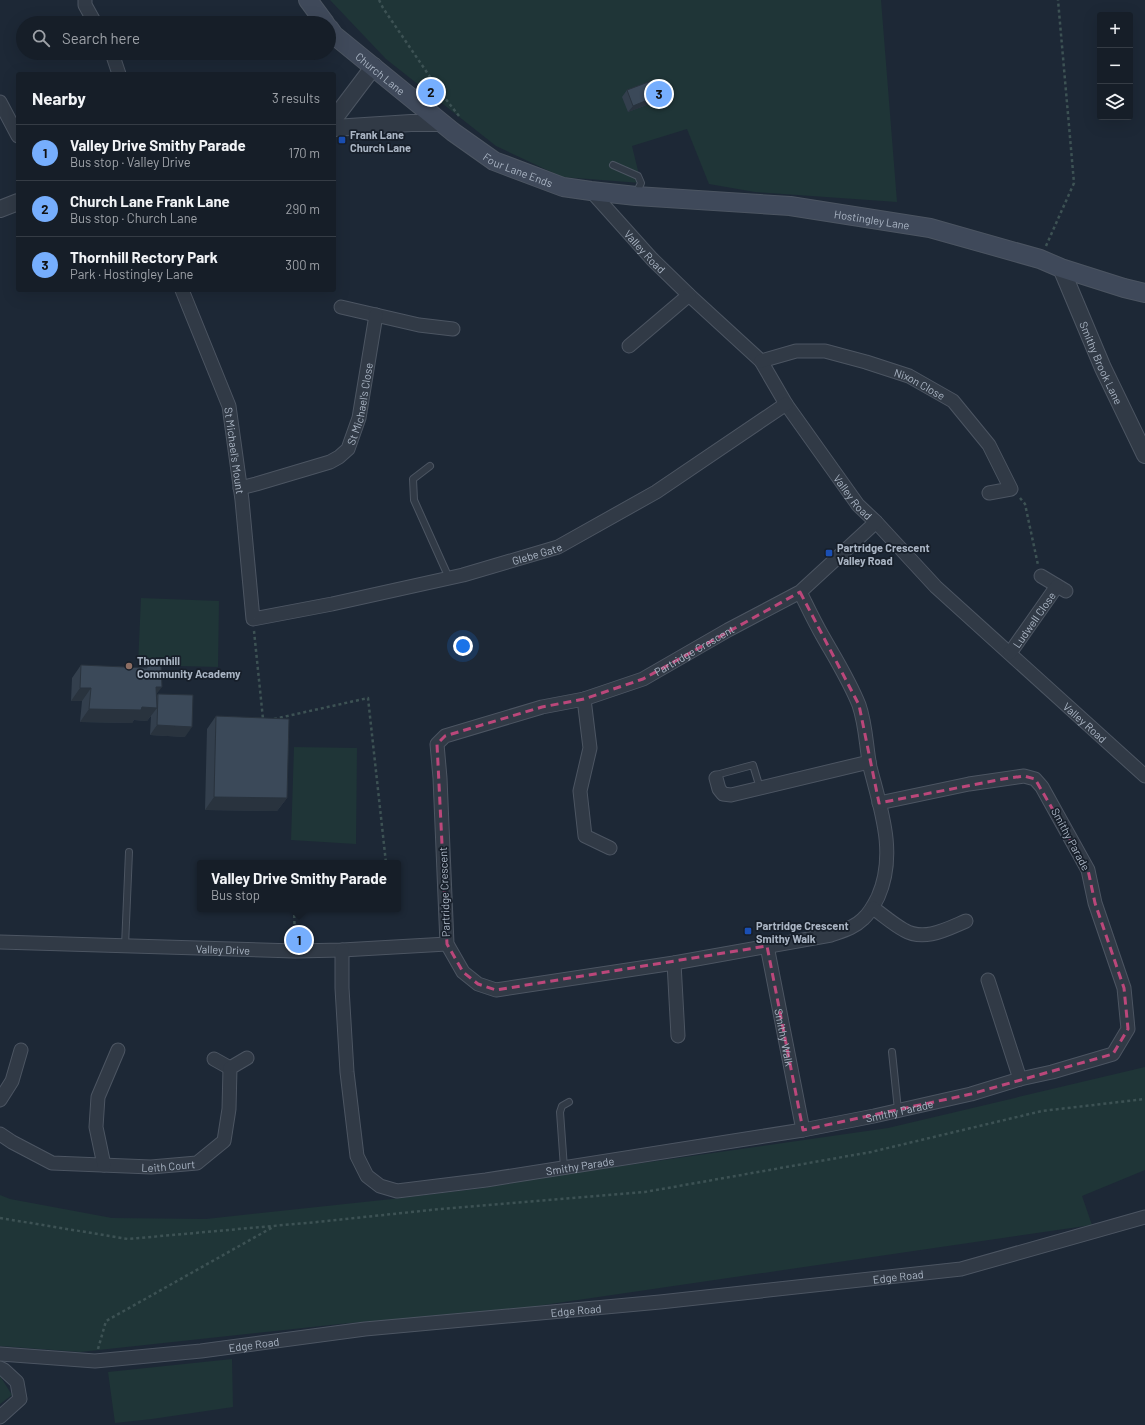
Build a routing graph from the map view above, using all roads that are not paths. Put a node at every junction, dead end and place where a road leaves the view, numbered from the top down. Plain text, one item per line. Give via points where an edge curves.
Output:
1 (85, 0) edge
2 (308, 0) edge
3 (91, 16) edge
4 (320, 16) edge
5 (336, 37) edge
6 (114, 60) edge
7 (374, 66) junction
8 (118, 72) edge
9 (0, 102) edge
10 (336, 116) edge
11 (452, 124) junction
12 (336, 128) edge
13 (16, 132) edge
14 (613, 165) dead end
15 (591, 191) junction
16 (636, 196) junction
17 (16, 203) edge
18 (0, 209) edge
19 (1061, 268) junction
20 (183, 292) edge
21 (1145, 293) edge
22 (689, 295) junction
23 (341, 307) dead end
24 (376, 315) junction
25 (453, 329) dead end
26 (629, 346) dead end
27 (760, 361) junction
28 (786, 404) junction
29 (1145, 455) edge
30 (430, 466) dead end
31 (240, 488) junction
32 (989, 493) dead end
33 (876, 522) junction
34 (1041, 576) road end
35 (449, 578) junction
36 (800, 592) junction
37 (253, 619) joint
38 (1010, 653) junction
39 (584, 699) junction
40 (869, 762) junction
41 (1145, 776) edge
42 (716, 778) joint
43 (760, 788) junction
44 (879, 803) junction
45 (610, 848) dead end
46 (129, 852) dead end
47 (873, 908) junction
48 (966, 921) dead end
49 (0, 942) edge
50 (447, 944) junction
51 (125, 946) junction
52 (767, 946) junction
53 (342, 950) junction
54 (674, 962) junction
55 (988, 980) dead end
56 (678, 1036) dead end
57 (21, 1050) dead end
58 (118, 1050) dead end
59 (892, 1052) dead end
60 (247, 1058) dead end
61 (214, 1059) dead end
62 (230, 1068) junction
63 (1020, 1079) junction
64 (0, 1100) edge
65 (569, 1102) dead end
66 (898, 1110) junction
67 (803, 1130) junction
68 (0, 1134) edge
69 (104, 1165) junction
70 (564, 1168) junction
71 (1145, 1217) edge
72 (0, 1354) edge
73 (0, 1368) edge
74 (0, 1417) edge

1 - 3 street
2 - 4 main road
5 - 7 main road, Church Lane
6 - 8 street
7 - 10 street
7 - 11 main road, Church Lane
9 - 13 street
11 - 12 street via 411,123
11 - 15 main road, Four Lane Ends via 494,160 563,187
14 - 16 lane via 638,176 640,183
15 - 16 main road, Hostingley Lane
15 - 22 street, Valley Road
16 - 19 main road, Hostingley Lane via 790,206 930,228 1040,259
17 - 18 street
19 - 21 main road, Hostingley Lane
19 - 29 street, Smithy Brook Lane via 1103,368
20 - 31 street, St Michael's Mount via 229,406
22 - 26 street
22 - 27 street, Valley Road
23 - 24 street
24 - 25 street via 419,325
24 - 31 street, St Michael's Close via 360,418 348,449 330,462
27 - 28 street, Valley Road
27 - 32 street, Nixon Close via 796,351 825,351 910,376 953,401 989,445 1011,489
28 - 33 street, Valley Road via 858,505
28 - 35 street, Glebe Gate via 656,492 558,547
30 - 35 lane via 414,480 414,500
31 - 37 street, St Michael's Mount
33 - 36 street, Partridge Crescent
33 - 38 street, Valley Road via 936,587
34 - 38 street, Ludwell Close via 1061,589
35 - 37 street, Glebe Gate
36 - 39 street, Partridge Crescent via 643,678
36 - 40 street, Partridge Crescent via 842,668 859,705
38 - 41 street, Valley Road
39 - 45 street via 590,748 580,791 585,836
39 - 50 street, Partridge Crescent via 542,707 445,736 437,744
40 - 43 street
40 - 44 street, Partridge Crescent
42 - 43 street via 723,794 731,795
42 - 43 lane via 716,775 753,765
44 - 47 street, Partridge Crescent via 888,850 882,888
44 - 63 street, Smithy Parade via 969,784 1024,776 1035,779 1042,787 1088,870 1095,903 1124,988 1128,1029 1113,1054
46 - 51 lane
47 - 48 street via 904,931 914,934 936,933
47 - 52 street, Partridge Crescent via 863,920 851,928 831,935
49 - 51 street, Valley Drive
50 - 53 street, Valley Drive
50 - 54 street, Partridge Crescent via 463,972 478,984 496,990
51 - 53 street, Valley Drive
52 - 54 street, Partridge Crescent
52 - 67 street, Smithy Walk
53 - 70 street, Smithy Parade via 347,1072 357,1156 367,1176 380,1186 396,1191
54 - 56 street
55 - 63 street
57 - 64 street via 12,1081
58 - 69 street via 98,1097 96,1127
59 - 66 lane
60 - 62 street
61 - 62 street
62 - 69 street, Leith Court via 229,1109 224,1141 196,1163 150,1167
63 - 66 street, Smithy Parade via 971,1094
65 - 70 lane via 562,1106 560,1112
66 - 67 street, Smithy Parade
67 - 70 street, Smithy Parade
68 - 69 street, Leith Court via 52,1163
71 - 72 street, Edge Road via 961,1269 660,1302 365,1329 201,1351 95,1361
73 - 74 street via 17,1382 20,1399

